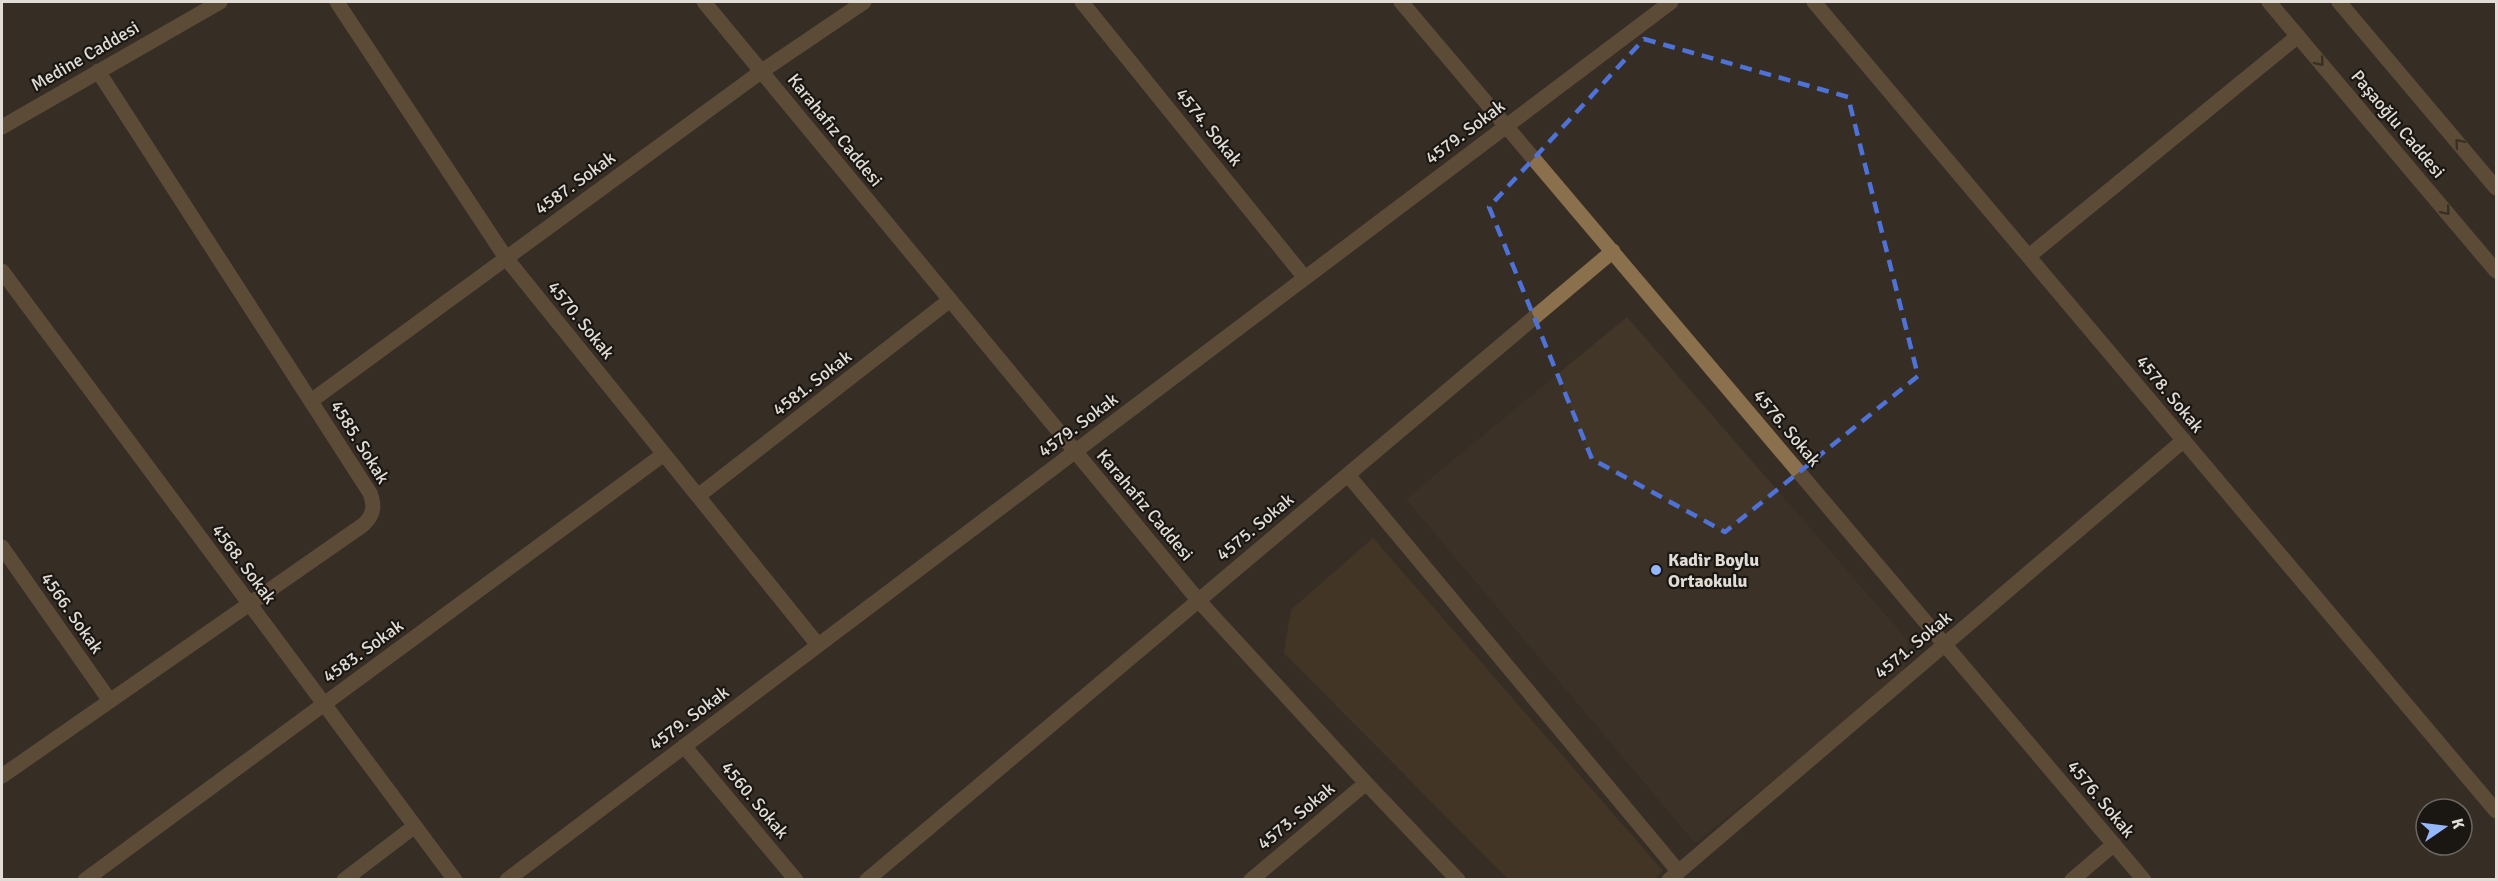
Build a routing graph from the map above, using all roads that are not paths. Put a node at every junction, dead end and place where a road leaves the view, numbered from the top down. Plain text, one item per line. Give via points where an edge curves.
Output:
1 (220, 2) edge
2 (337, 2) edge
3 (704, 2) edge
4 (864, 2) edge
5 (1082, 2) edge
6 (1401, 2) edge
7 (1671, 2) edge
8 (1814, 2) edge
9 (2269, 2) edge
10 (2339, 2) edge
11 (2298, 36) junction
12 (98, 71) junction
13 (762, 71) junction
14 (1506, 126) junction
15 (2, 127) edge
16 (2496, 188) edge
17 (1613, 251) junction
18 (2029, 256) junction
19 (506, 258) junction
20 (2, 271) edge
21 (2496, 271) edge
22 (1305, 278) junction
23 (950, 300) junction
24 (311, 401) junction
25 (2184, 440) junction
26 (1075, 451) junction
27 (664, 454) junction
28 (1348, 475) junction
29 (698, 496) junction
30 (2, 547) edge
31 (1198, 600) junction
32 (249, 604) junction
33 (1944, 644) junction
34 (818, 645) junction
35 (110, 701) junction
36 (324, 704) junction
37 (684, 746) junction
38 (2, 777) edge
39 (1366, 783) junction
40 (2496, 810) edge
41 (415, 826) junction
42 (2114, 844) junction
43 (1673, 875) edge
44 (85, 879) edge
45 (344, 879) edge
46 (455, 879) edge
47 (507, 879) edge
48 (796, 879) edge
49 (867, 879) edge
50 (1251, 879) edge
51 (1458, 879) edge
52 (2072, 879) edge
53 (2144, 879) edge

1 - 12 street, Medine Caddesi
2 - 19 street, 4570. Sokak
3 - 13 street, Karahafız Caddesi
4 - 13 street, 4587. Sokak
5 - 22 street, 4574. Sokak
6 - 14 street, 4576. Sokak
7 - 14 street, 4579. Sokak
8 - 18 street, 4578. Sokak
9 - 11 street, Paşaoğlu Caddesi
16 -> 10 street, Paşaoğlu Caddesi
11 - 18 street
11 -> 21 street, Paşaoğlu Caddesi
12 - 15 street, Medine Caddesi
12 - 24 street, 4585. Sokak
13 - 19 street, 4587. Sokak
13 - 23 street, Karahafız Caddesi
14 - 17 street, 4576. Sokak
14 - 22 street, 4579. Sokak
17 - 28 street, 4575. Sokak
17 - 33 street, 4576. Sokak
18 - 25 street, 4578. Sokak
19 - 24 street, 4587. Sokak
19 - 27 street, 4570. Sokak
20 - 32 street, 4568. Sokak
22 - 26 street, 4579. Sokak
23 - 26 street, Karahafız Caddesi
23 - 29 street, 4581. Sokak
24 - 32 street, 4585. Sokak via 370,493 374,510 363,525
25 - 33 street, 4571. Sokak
25 - 40 street, 4578. Sokak
26 - 31 street, Karahafız Caddesi
26 - 34 street, 4579. Sokak
27 - 29 street, 4570. Sokak
27 - 36 street, 4583. Sokak
28 - 31 street, 4575. Sokak
28 - 43 street
29 - 34 street, 4570. Sokak
30 - 35 street, 4566. Sokak
31 - 39 street, Karahafız Caddesi
31 - 49 street, 4575. Sokak
32 - 35 street, 4585. Sokak
32 - 36 street, 4568. Sokak
33 - 42 street, 4576. Sokak
33 - 43 street, 4571. Sokak
34 - 37 street, 4579. Sokak
35 - 38 street, 4585. Sokak
36 - 41 street, 4568. Sokak
36 - 44 street, 4583. Sokak
37 - 47 street, 4579. Sokak
37 - 48 street, 4560. Sokak
39 - 50 street, 4573. Sokak
39 - 51 street, Karahafız Caddesi
41 - 45 street
41 - 46 street, 4568. Sokak
42 - 52 street
42 - 53 street, 4576. Sokak

